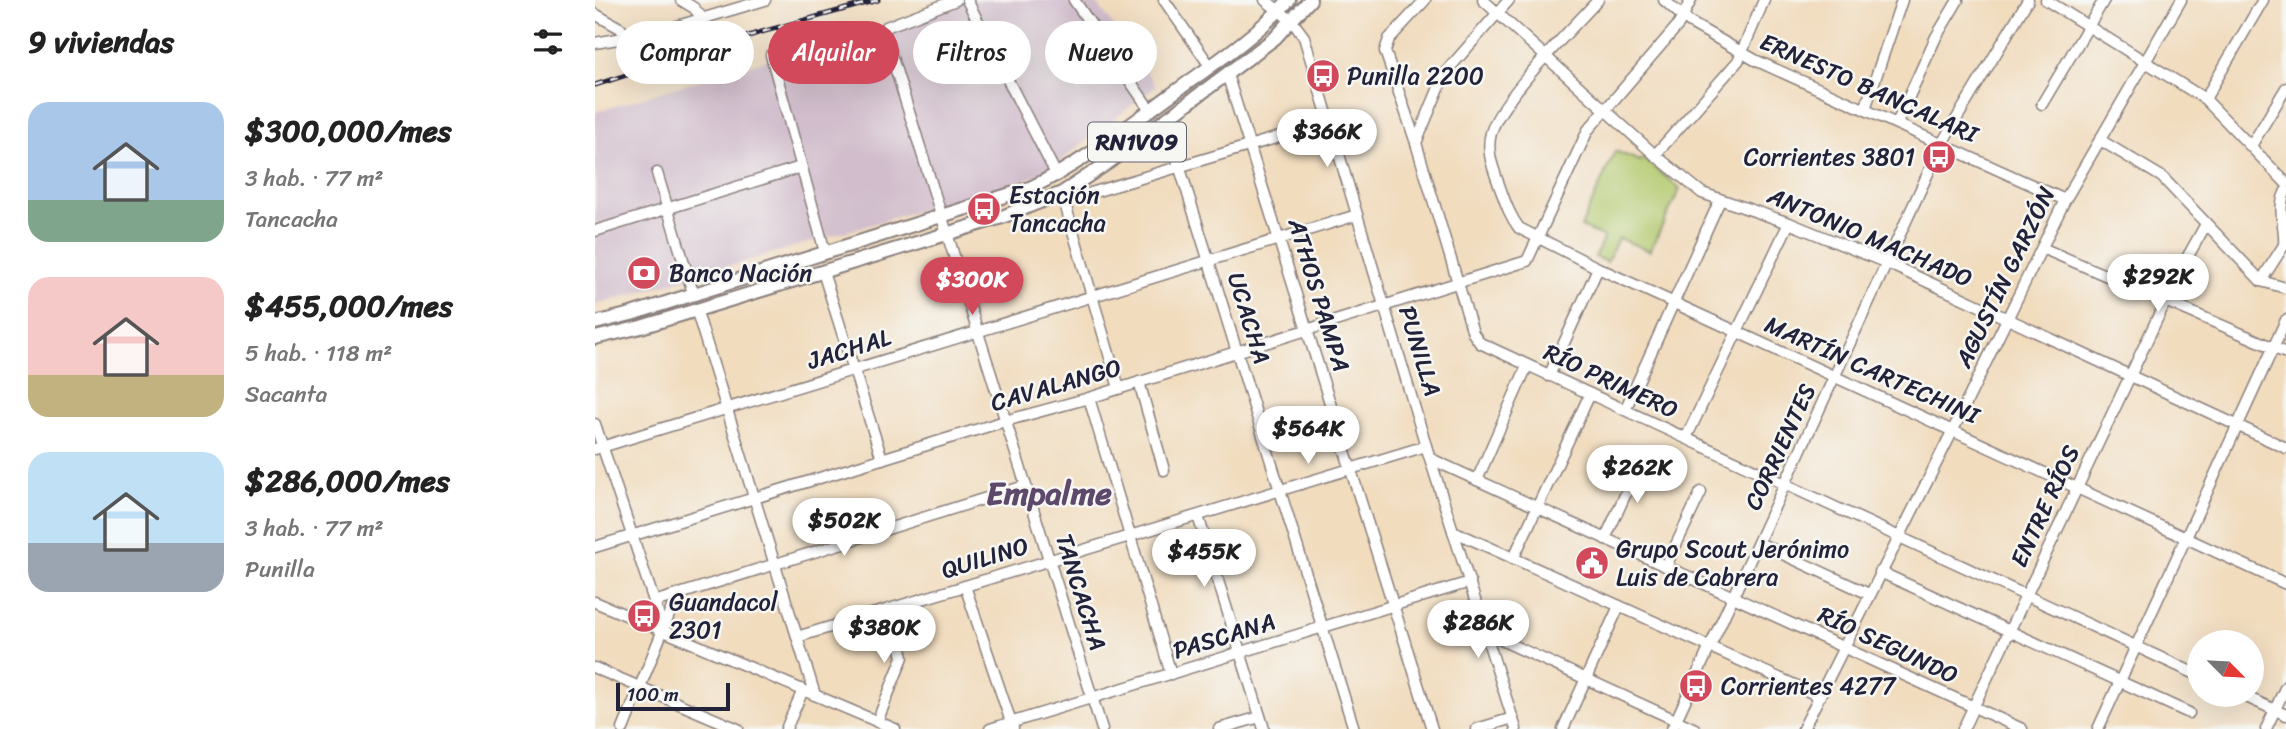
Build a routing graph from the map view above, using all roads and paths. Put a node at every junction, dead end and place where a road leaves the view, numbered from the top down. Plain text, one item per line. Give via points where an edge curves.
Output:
1 (681, 0) edge
2 (764, 0) edge
3 (956, 0) edge
4 (967, 0) edge
5 (1074, 0) edge
6 (1164, 0) edge
7 (1265, 0) edge
8 (1289, 0) edge
9 (1310, 0) edge
10 (1425, 0) edge
11 (1483, 0) edge
12 (1509, 0) edge
13 (1598, 0) edge
14 (1664, 0) edge
15 (1691, 0) edge
16 (1764, 0) edge
17 (1902, 0) edge
18 (1958, 0) edge
19 (2028, 0) edge
20 (2046, 0) edge
21 (2104, 0) edge
22 (2181, 0) edge
23 (2263, 0) edge
24 (1279, 10) junction
25 (1497, 13) junction
26 (595, 14) edge
27 (1683, 18) junction
28 (703, 19) junction
29 (696, 21) edge
30 (1292, 21) junction
31 (616, 25) edge
32 (2088, 27) junction
33 (616, 38) edge
34 (595, 43) edge
35 (1742, 54) junction
36 (1547, 57) junction
37 (2145, 63) junction
38 (1210, 66) junction
39 (1227, 74) junction
40 (779, 84) edge
41 (2286, 88) edge
42 (2205, 99) junction
43 (2042, 104) dead end
44 (1865, 109) junction
45 (1150, 110) junction
46 (1605, 110) junction
47 (1165, 120) junction
48 (1329, 122) junction
49 (1897, 123) junction
50 (2100, 140) junction
51 (1416, 143) junction
52 (1942, 143) junction
53 (1250, 145) junction
54 (2251, 146) junction
55 (1655, 155) junction
56 (1180, 165) junction
57 (801, 167) junction
58 (657, 173) dead end
59 (1057, 176) junction
60 (2286, 183) edge
61 (2286, 191) edge
62 (1063, 197) junction
63 (1720, 200) junction
64 (2065, 200) junction
65 (668, 208) junction
66 (1357, 215) junction
67 (941, 218) junction
68 (1789, 223) junction
69 (2285, 223) edge
70 (2206, 224) junction
71 (595, 231) edge
72 (947, 234) junction
73 (1280, 239) junction
74 (1538, 239) junction
75 (2285, 244) edge
76 (2042, 248) junction
77 (825, 252) junction
78 (2187, 258) dead end
79 (1209, 260) junction
80 (1887, 263) junction
81 (1598, 268) junction
82 (823, 272) junction
83 (2261, 281) junction
84 (1458, 282) junction
85 (2286, 288) edge
86 (693, 293) junction
87 (1093, 296) junction
88 (2165, 300) junction
89 (1673, 303) junction
90 (1384, 305) junction
91 (696, 309) junction
92 (2008, 319) junction
93 (2286, 320) edge
94 (595, 323) edge
95 (1308, 329) junction
96 (977, 332) junction
97 (1737, 332) junction
98 (595, 338) edge
99 (2274, 347) junction
100 (1237, 351) junction
101 (2286, 353) edge
102 (1527, 366) junction
103 (853, 370) junction
104 (2130, 375) junction
105 (1549, 376) junction
106 (1835, 376) junction
107 (1139, 382) junction
108 (1119, 388) junction
109 (1590, 394) junction
110 (1089, 398) junction
111 (727, 408) junction
112 (1625, 410) junction
113 (1005, 421) junction
114 (595, 424) edge
115 (2237, 425) junction
116 (1953, 430) junction
117 (1686, 438) junction
118 (1426, 446) junction
119 (598, 448) edge
120 (2286, 448) edge
121 (1642, 458) dead end
122 (882, 459) junction
123 (1430, 459) junction
124 (1351, 469) junction
125 (1164, 470) dead end
126 (1477, 480) junction
127 (1786, 485) junction
128 (1025, 486) junction
129 (2077, 487) junction
130 (1280, 491) junction
131 (1701, 492) dead end
132 (755, 498) junction
133 (1537, 507) junction
134 (1198, 516) junction
135 (1454, 531) junction
136 (632, 536) junction
137 (1130, 536) junction
138 (1898, 536) junction
139 (2186, 537) junction
140 (1605, 538) junction
141 (1759, 543) junction
142 (595, 547) edge
143 (1513, 559) junction
144 (1049, 561) junction
145 (775, 564) junction
146 (1666, 566) junction
147 (1880, 572) junction
148 (1470, 582) junction
149 (2286, 584) edge
150 (965, 586) junction
151 (1869, 594) junction
152 (677, 595) junction
153 (2026, 596) junction
154 (1734, 597) junction
155 (595, 602) edge
156 (654, 602) junction
157 (1394, 606) junction
158 (1619, 606) junction
159 (891, 609) junction
160 (1323, 627) junction
161 (664, 631) junction
162 (2009, 631) junction
163 (1486, 633) junction
164 (797, 637) junction
165 (1711, 646) junction
166 (2136, 646) junction
167 (1843, 647) junction
168 (1240, 653) junction
169 (595, 668) edge
170 (2187, 670) edge
171 (1171, 674) junction
172 (1586, 679) junction
173 (2120, 682) junction
174 (2286, 686) edge
175 (640, 687) junction
176 (803, 690) junction
177 (815, 695) junction
178 (1819, 696) junction
179 (1092, 698) junction
180 (2265, 705) edge
181 (1973, 707) junction
182 (2275, 710) junction
183 (2189, 713) dead end
184 (2286, 715) edge
185 (1260, 717) junction
186 (877, 722) junction
187 (1515, 724) edge
188 (1674, 725) edge
189 (1012, 726) edge
190 (623, 729) edge
191 (738, 729) edge
192 (786, 729) edge
193 (895, 729) edge
194 (990, 729) edge
195 (1102, 729) edge
196 (1219, 729) edge
197 (1264, 729) edge
198 (1354, 729) edge
199 (1432, 729) edge
200 (1477, 729) edge
201 (1563, 729) edge
202 (1695, 729) edge
203 (1803, 729) edge
204 (1963, 729) edge
205 (2022, 729) edge
206 (2098, 729) edge
207 (2266, 729) edge

1 - 28 street
2 - 28 street
3 - 67 street, TANCACHA via 886,27 884,32
4 - 59 street
5 - 45 street
6 - 38 street
7 - 24 street, PUNILLA
8 - 24 main road, RN1V09
9 - 30 main road, RN1V09
10 - 51 street, RÍO PRIMERO via 1385,51
11 - 25 street, ANTONIO MACHADO
12 - 25 street
13 - 36 street
14 - 27 street, ERNESTO BANCALARI
15 - 27 street
16 - 35 street
17 - 44 street
18 - 49 street
19 - 52 street, CORRIENTES
20 - 32 street
21 - 32 street
22 - 37 street, AGUSTÍN GARZÓN
23 - 42 street
24 - 30 street, PUNILLA
24 - 38 main road, RN1V09
25 - 36 street, ANTONIO MACHADO
25 - 51 street via 1445,73
26 - 31 street
27 - 35 street, ERNESTO BANCALARI
27 - 46 street
28 - 29 street
30 - 39 main road, RN1V09
30 - 48 street, PUNILLA via 1304,37
32 - 37 street
32 - 43 street
33 - 34 street
35 - 44 street, ERNESTO BANCALARI
35 - 55 street
36 - 46 street, ANTONIO MACHADO
36 - 74 street, MARTÍN CARTECHINI via 1498,116 1490,149 1510,217
37 - 42 street
37 - 50 street, AGUSTÍN GARZÓN
38 - 45 main road, RN1V09
39 - 47 main road, RN1V09
39 - 53 street, ATHOS PAMPA
40 - 57 street
41 - 54 street
42 - 54 street
44 - 49 street, ERNESTO BANCALARI
45 - 59 main road, RN1V09
46 - 55 street, ANTONIO MACHADO
46 - 74 street via 1585,135
47 - 56 street, UCACHA
47 - 62 main road, RN1V09
48 - 53 street
48 - 66 street, PUNILLA
49 - 52 street, ERNESTO BANCALARI
50 - 64 street, AGUSTÍN GARZÓN
50 - 70 street via 2157,172
51 - 84 street, RÍO PRIMERO
52 - 64 street, ERNESTO BANCALARI
52 - 80 street, CORRIENTES
53 - 56 street
53 - 73 street, ATHOS PAMPA
54 - 60 street
55 - 63 street, ANTONIO MACHADO via 1694,188
56 - 62 street
56 - 79 street, UCACHA
57 - 65 street
57 - 77 street
58 - 65 street
59 - 67 main road, RN1V09
61 - 69 street via 2281,205
62 - 72 main road, RN1V09
62 - 87 street
63 - 68 street, ANTONIO MACHADO
63 - 89 street
64 - 76 street, AGUSTÍN GARZÓN
65 - 71 street
65 - 86 street
66 - 73 street, JACHAL
66 - 90 street, PUNILLA
67 - 72 street, TANCACHA
67 - 77 main road, RN1V09
68 - 80 street, ANTONIO MACHADO
68 - 97 street
69 - 75 street
70 - 78 street
70 - 83 street
72 - 82 main road, RN1V09
72 - 96 street, TANCACHA
73 - 79 street, JACHAL
73 - 95 street, ATHOS PAMPA
74 - 81 street, MARTÍN CARTECHINI
74 - 84 street, CAVALANGO via 1527,261
75 - 83 street
76 - 88 street
76 - 92 street, AGUSTÍN GARZÓN
77 - 86 main road, RN1V09
79 - 87 street, JACHAL
79 - 100 street, UCACHA
80 - 92 street, ANTONIO MACHADO
80 - 106 street, CORRIENTES
81 - 89 street, MARTÍN CARTECHINI
81 - 105 street
82 - 91 main road, RN1V09
82 - 103 street
83 - 85 street
84 - 90 street, CAVALANGO
84 - 102 street, RÍO PRIMERO via 1476,338
86 - 94 main road, RN1V09
87 - 96 street, JACHAL
87 - 108 street
88 - 99 street
88 - 104 street, ENTRE RÍOS
89 - 97 street, MARTÍN CARTECHINI
89 - 112 street
90 - 95 street, CAVALANGO
90 - 118 street, PUNILLA
91 - 98 main road, RN1V09
91 - 111 street
92 - 104 street, ANTONIO MACHADO
92 - 116 street, AGUSTÍN GARZÓN
93 - 99 street
95 - 100 street, CAVALANGO
95 - 124 street, ATHOS PAMPA
96 - 103 street, JACHAL
96 - 113 street, TANCACHA
97 - 106 street, MARTÍN CARTECHINI
97 - 117 street
99 - 101 street
99 - 115 street
100 - 107 street, CAVALANGO
100 - 130 street, UCACHA
102 - 105 street, RÍO PRIMERO
102 - 126 street
103 - 111 street, JACHAL
103 - 122 street
104 - 115 street, ANTONIO MACHADO
104 - 129 street, ENTRE RÍOS
105 - 109 street, RÍO PRIMERO
106 - 116 street, MARTÍN CARTECHINI
106 - 127 street, CORRIENTES
107 - 108 street, CAVALANGO
107 - 125 street
108 - 110 street, CAVALANGO
109 - 112 street, RÍO PRIMERO
109 - 133 street
110 - 113 street, CAVALANGO
110 - 137 street
111 - 119 street, JACHAL
111 - 132 street
112 - 117 street, RÍO PRIMERO
113 - 122 street, CAVALANGO
113 - 128 street, TANCACHA
114 - 119 street
115 - 120 street, ANTONIO MACHADO
115 - 139 street
116 - 129 street, MARTÍN CARTECHINI
116 - 138 street, AGUSTÍN GARZÓN
117 - 127 street, RÍO PRIMERO
118 - 123 street, PUNILLA
118 - 124 street, QUILINO
119 - 136 street
121 - 140 street
122 - 132 street, CAVALANGO
123 - 126 street, RÍO SEGUNDO
123 - 135 street, PUNILLA
124 - 130 street, QUILINO
124 - 157 street, ATHOS PAMPA
126 - 133 street, RÍO SEGUNDO
127 - 138 street, RÍO PRIMERO
127 - 141 street, CORRIENTES
128 - 144 street, TANCACHA
128 - 145 street
129 - 139 street, MARTÍN CARTECHINI
129 - 153 street, ENTRE RÍOS
130 - 134 street, QUILINO
130 - 160 street, UCACHA
131 - 146 street
132 - 136 street, CAVALANGO
132 - 145 street
133 - 140 street, RÍO SEGUNDO
133 - 143 street
134 - 137 street, QUILINO
134 - 168 street
135 - 143 street
135 - 148 street, PUNILLA
136 - 142 street, CAVALANGO
136 - 156 street
137 - 144 street, QUILINO
137 - 171 street
138 - 147 street, AGUSTÍN GARZÓN
138 - 153 street, RÍO PRIMERO
139 - 149 street, MARTÍN CARTECHINI
139 - 166 street
140 - 146 street, RÍO SEGUNDO
141 - 151 street
141 - 154 street, CORRIENTES
143 - 158 street
144 - 150 street, QUILINO
144 - 179 street, TANCACHA
145 - 152 street
145 - 164 street
146 - 154 street, RÍO SEGUNDO
147 - 151 street, AGUSTÍN GARZÓN
147 - 162 street
148 - 157 street, PASCANA
148 - 163 street, PUNILLA
150 - 159 street, QUILINO
150 - 189 street
151 - 167 street, AGUSTÍN GARZÓN
152 - 156 street
152 - 161 street
153 - 162 street, ENTRE RÍOS
153 - 166 street, RÍO PRIMERO
154 - 165 street, CORRIENTES
154 - 167 street, RÍO SEGUNDO
155 - 161 street
156 - 161 street
157 - 160 street, PASCANA
157 - 199 street, ATHOS PAMPA
158 - 165 street
158 - 172 street
159 - 164 street, QUILINO
159 - 186 street via 902,657
160 - 168 street, PASCANA
160 - 198 street, UCACHA
161 - 175 street
161 - 176 street
162 - 173 street
162 - 181 street, ENTRE RÍOS
163 - 172 street
163 - 187 street, PUNILLA
164 - 177 street
165 - 178 street
165 - 188 street, CORRIENTES
166 - 170 street, RÍO PRIMERO
166 - 173 street
167 - 178 street, AGUSTÍN GARZÓN
167 - 181 street, RÍO SEGUNDO
168 - 171 street, PASCANA
168 - 185 street
169 - 175 street
171 - 179 street, PASCANA
172 - 188 street
172 - 201 street
173 - 183 street
173 - 206 street
174 - 182 street
175 - 190 street
175 - 191 street
176 - 177 street
176 - 192 street
177 - 186 street
178 - 203 street, AGUSTÍN GARZÓN
179 - 189 street, PASCANA
179 - 195 street, TANCACHA
180 - 182 street
181 - 204 street, ENTRE RÍOS
181 - 205 street, RÍO SEGUNDO
182 - 184 street
182 - 207 street
185 - 196 street
185 - 197 street
186 - 193 street
187 - 200 street
188 - 202 street
189 - 194 street, PASCANA

